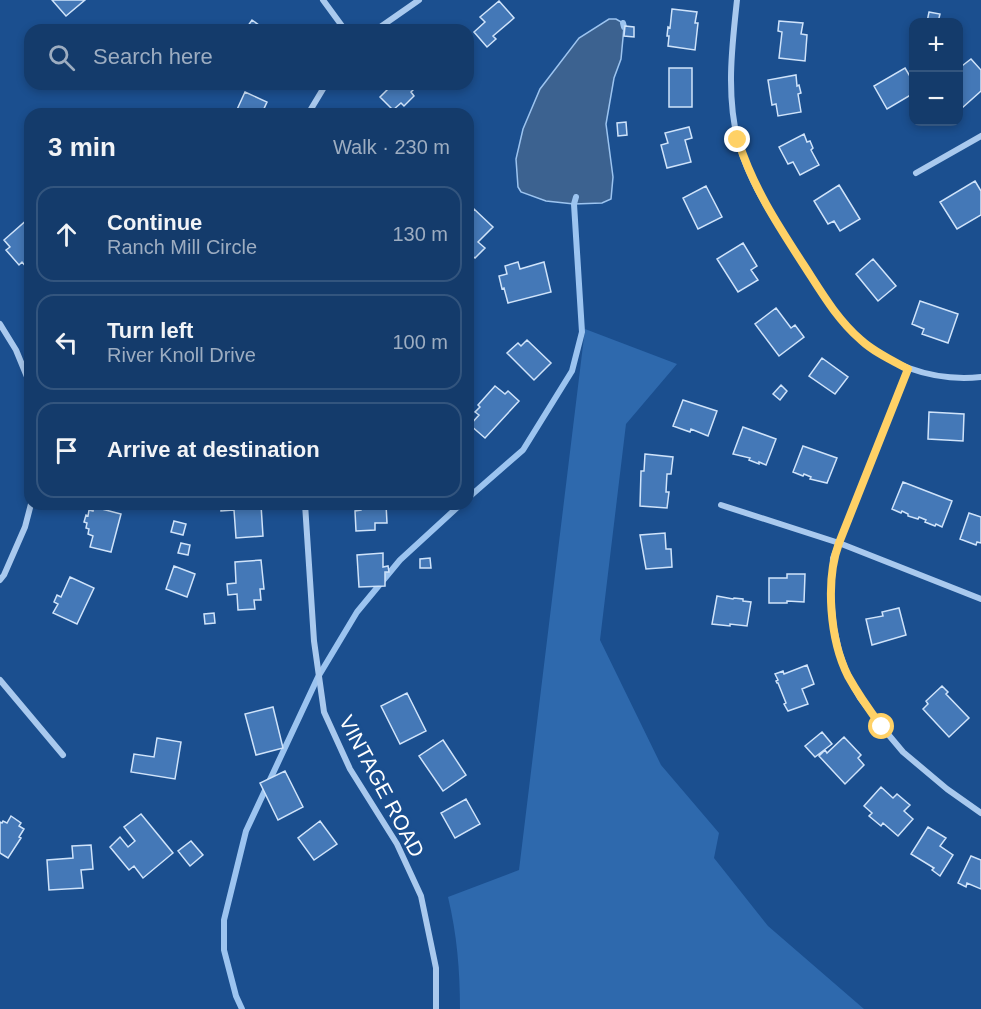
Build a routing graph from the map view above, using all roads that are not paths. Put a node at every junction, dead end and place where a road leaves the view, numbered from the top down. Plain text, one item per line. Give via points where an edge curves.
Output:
1 (323, 0) edge
2 (419, 0) edge
3 (737, 0) edge
4 (341, 24) edge
5 (385, 24) edge
6 (322, 90) edge
7 (312, 108) edge
8 (981, 136) edge
9 (915, 173) dead end
10 (0, 324) edge
11 (24, 369) edge
12 (908, 369) junction
13 (981, 377) edge
14 (722, 505) dead end
15 (29, 510) edge
16 (305, 510) edge
17 (839, 543) junction
18 (0, 580) edge
19 (981, 598) edge
20 (0, 680) edge
21 (63, 755) dead end
22 (981, 813) edge
23 (436, 1009) edge

1 - 4 street
2 - 5 street
3 - 12 street via 731,59 733,115 745,164 756,188 833,309 862,341
6 - 7 street
8 - 9 street
10 - 11 street
12 - 13 street via 967,379
12 - 17 street
14 - 17 street
15 - 18 street
16 - 23 street, VINTAGE ROAD via 314,641 324,712 350,768 397,844 421,896 436,968
17 - 19 street
17 - 22 street via 833,558 831,598 834,628 847,674 860,698 903,752
20 - 21 street

